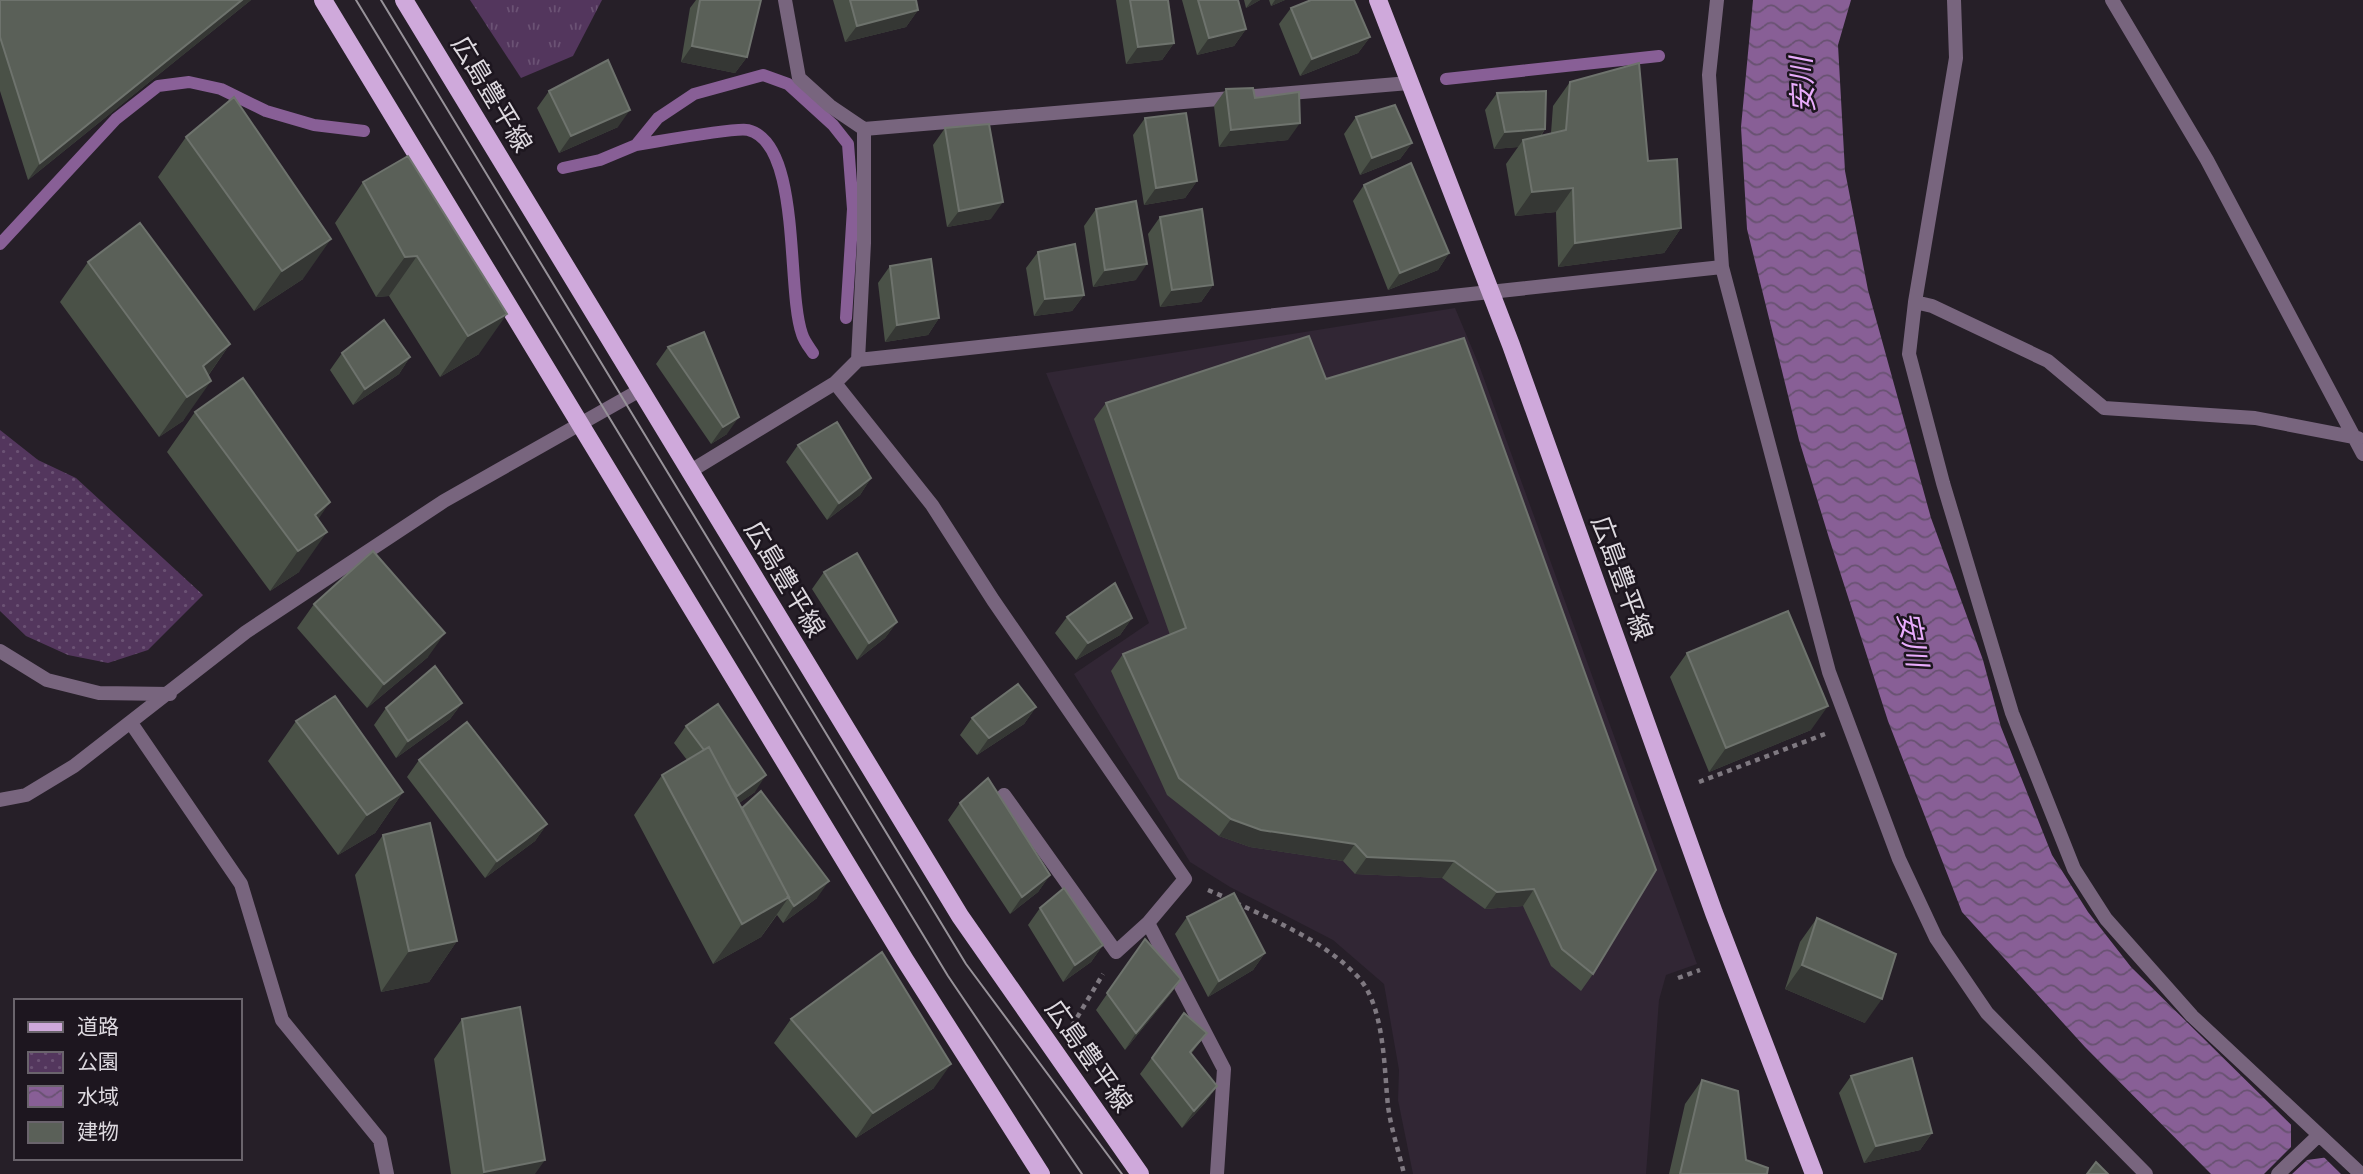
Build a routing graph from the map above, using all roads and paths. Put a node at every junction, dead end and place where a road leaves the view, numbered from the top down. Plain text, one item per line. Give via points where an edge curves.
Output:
1 (323, 0) edge
2 (404, 0) edge
3 (785, 0) edge
4 (1378, 0) edge
5 (1717, 0) edge
6 (1954, 0) edge
7 (2112, 0) edge
8 (1409, 83) junction
9 (864, 129) junction
10 (1722, 267) junction
11 (1489, 289) junction
12 (1915, 302) junction
13 (858, 360) junction
14 (835, 383) junction
15 (642, 389) junction
16 (579, 424) junction
17 (2358, 438) edge
18 (2363, 454) edge
19 (689, 471) junction
20 (0, 651) edge
21 (170, 694) junction
22 (131, 723) junction
23 (1849, 725) junction
24 (1004, 795) dead end
25 (1702, 796) dead end
26 (0, 800) edge
27 (1185, 879) junction
28 (1148, 923) junction
29 (1116, 952) junction
30 (1700, 970) dead end
31 (1678, 978) dead end
32 (1071, 1028) dead end
33 (2314, 1139) junction
34 (387, 1174) edge
35 (1041, 1174) edge
36 (1140, 1174) edge
37 (1217, 1174) edge
38 (1404, 1174) edge
39 (1814, 1174) edge
40 (2146, 1174) edge
41 (2278, 1174) edge
42 (2361, 1174) edge

1 - 16 main road
2 - 15 main road, 広島豊平線
3 - 9 street via 799,78
4 - 8 main road, 広島豊平線
5 - 10 street via 1709,75
6 - 12 street via 1956,58
7 - 17 street via 2207,160
8 - 9 street
8 - 11 main road, 広島豊平線
9 - 13 street
10 - 11 street via 1504,292
10 - 23 street via 1784,512 1829,672
11 - 13 street
11 - 39 main road, 広島豊平線 via 1709,900
12 - 17 street via 2048,361 2104,408 2255,418
12 - 33 street via 1909,354 1943,483 2012,713 2074,869 2106,919 2192,1016
13 - 14 street
14 - 19 street
14 - 27 street via 932,505
15 - 16 street
15 - 19 main road, 広島豊平線
16 - 21 street via 444,501 246,632
16 - 35 main road via 905,960
17 - 18 street
19 - 36 main road, 広島豊平線 via 960,916
20 - 21 street via 47,680 99,693
21 - 22 street
22 - 26 street via 26,795
22 - 34 street via 240,884 282,1020 380,1140
23 - 25 path via 1698,783
23 - 40 street via 1899,859 1936,938 1987,1013
24 - 29 street
27 - 28 street
27 - 38 path via 1288,927 1361,980 1385,1049 1388,1108
28 - 29 street
28 - 37 street via 1224,1069
29 - 32 path
30 - 31 path
33 - 41 street
33 - 42 street

